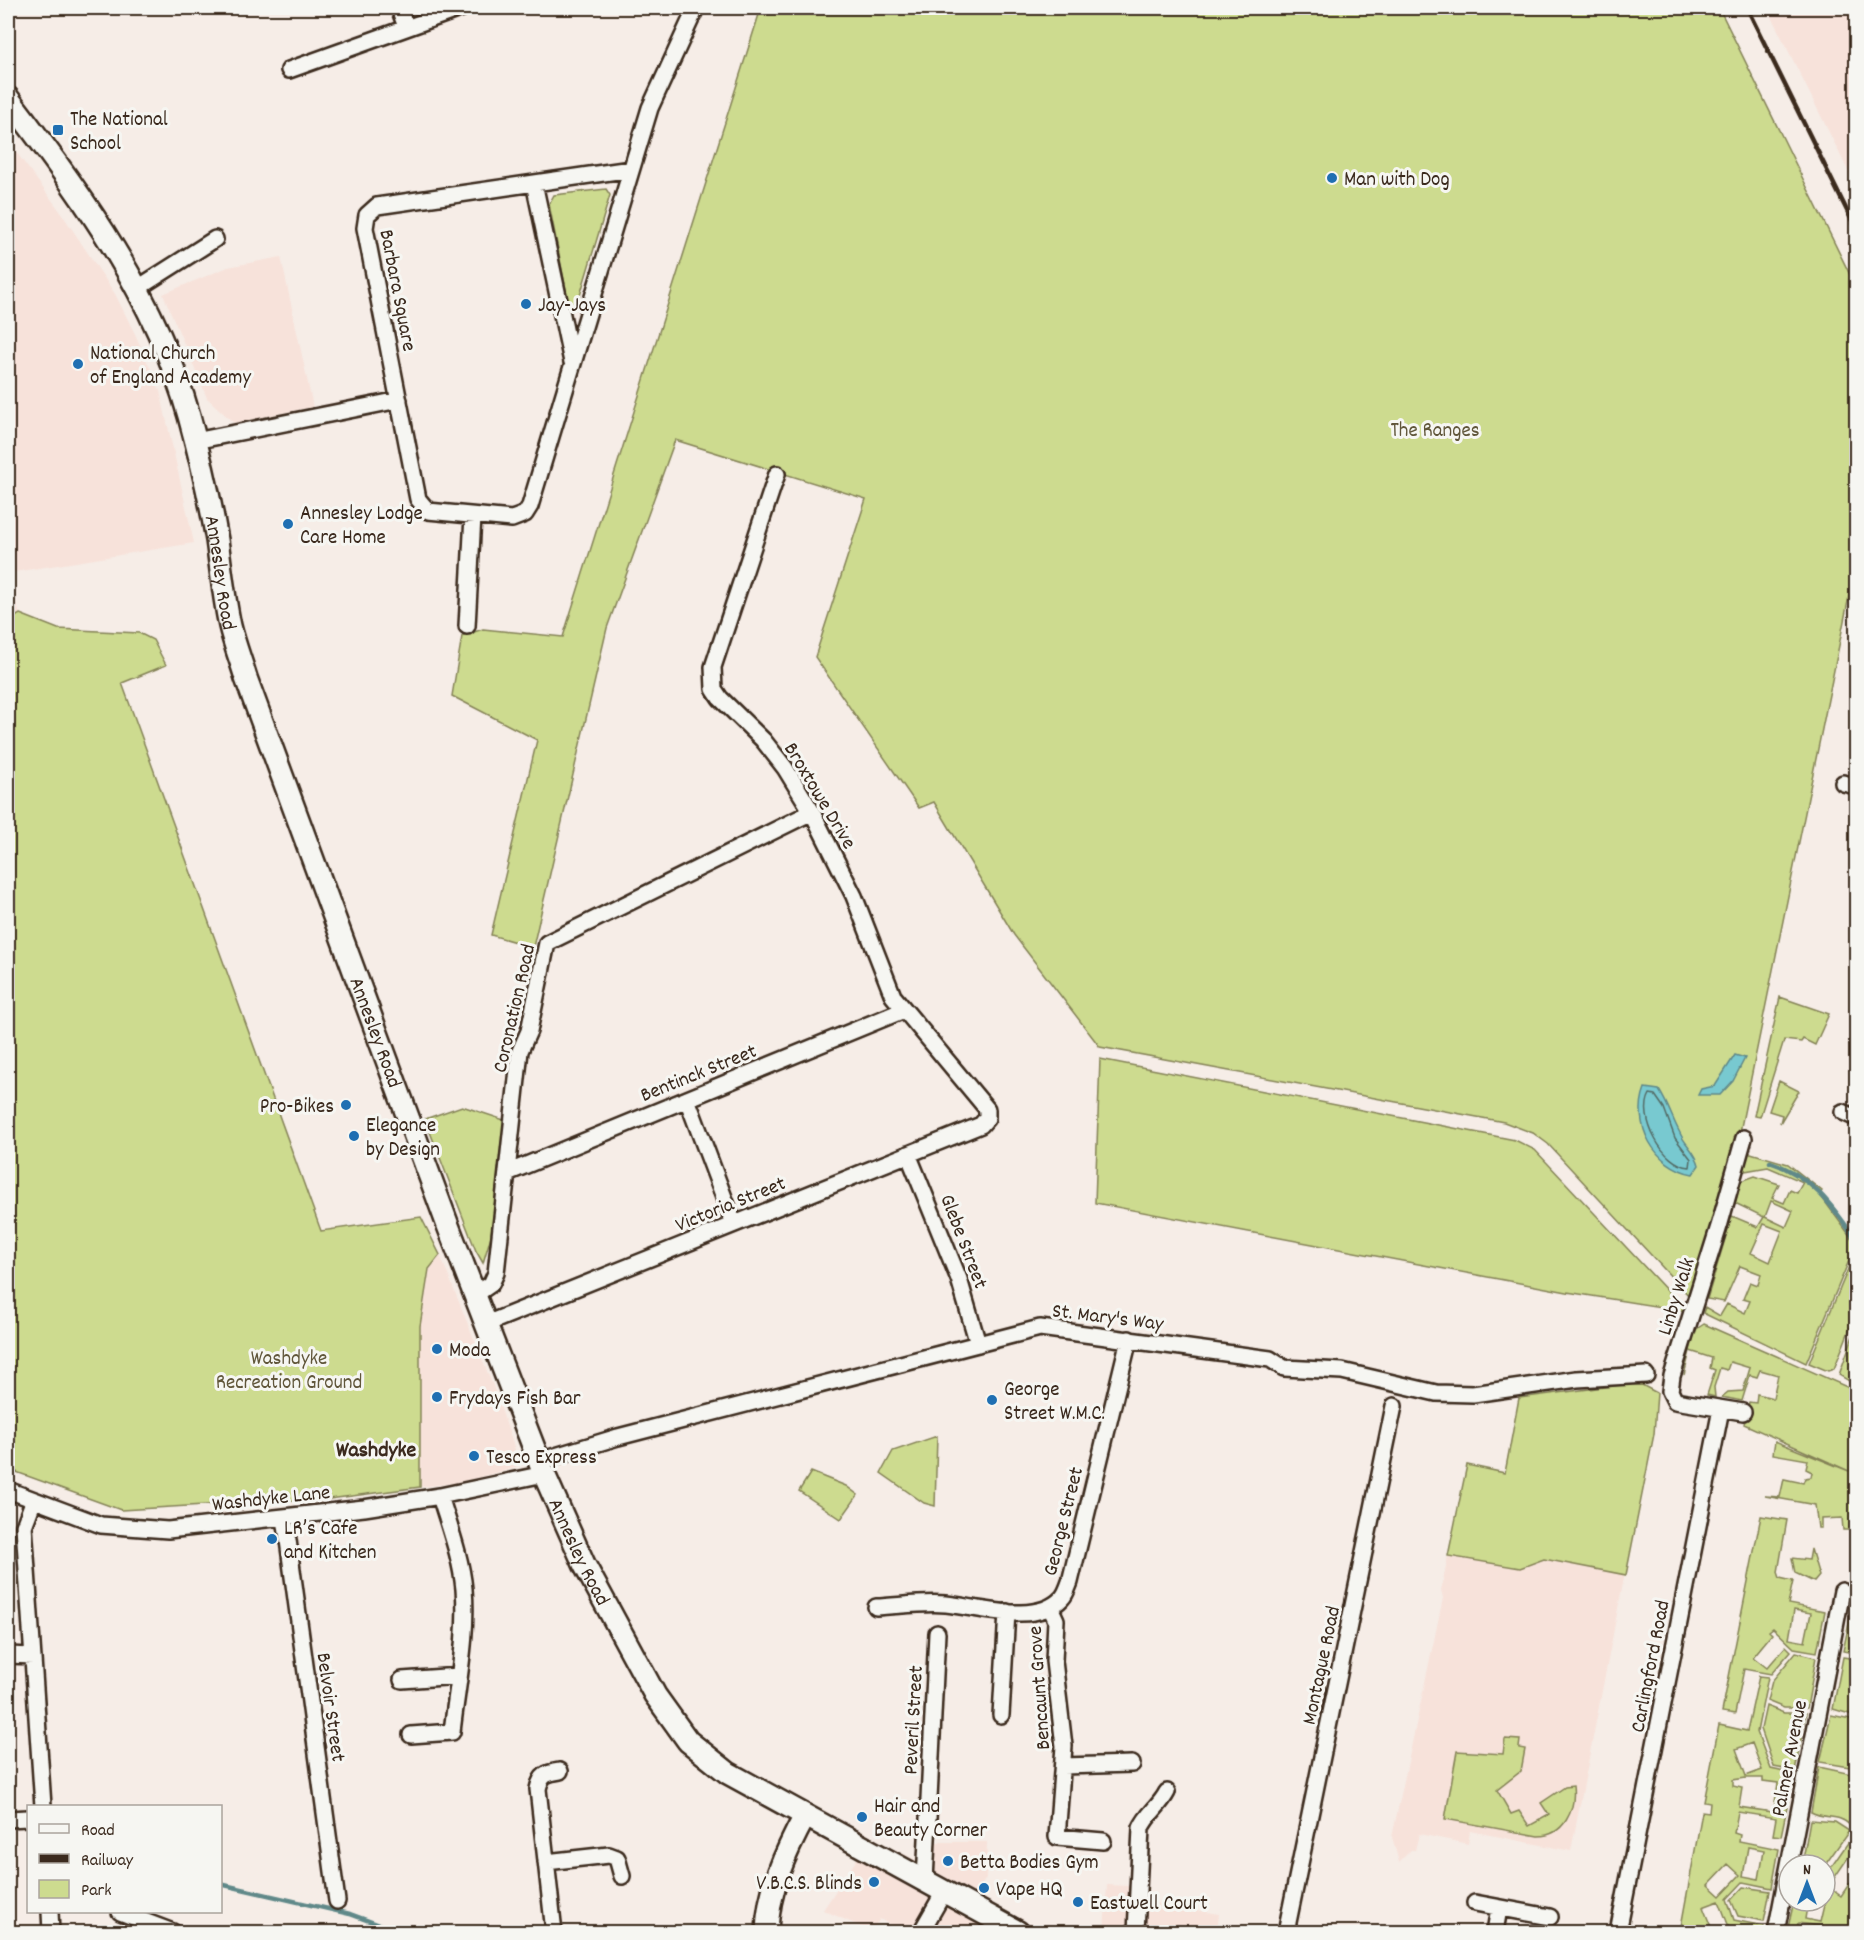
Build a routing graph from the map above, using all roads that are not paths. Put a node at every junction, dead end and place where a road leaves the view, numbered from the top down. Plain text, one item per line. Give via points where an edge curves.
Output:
1 (399, 8) edge
2 (462, 8) edge
3 (696, 8) edge
4 (406, 27) junction
5 (289, 70) dead end
6 (8, 98) edge
7 (631, 169) junction
8 (534, 183) junction
9 (215, 239) dead end
10 (138, 288) junction
11 (573, 365) junction
12 (399, 400) junction
13 (195, 441) junction
14 (777, 474) dead end
15 (473, 516) junction
16 (467, 626) dead end
17 (812, 812) junction
18 (904, 1010) junction
19 (687, 1099) junction
20 (987, 1118) joint
21 (1744, 1138) dead end
22 (908, 1154) junction
23 (507, 1173) junction
24 (735, 1224) junction
25 (475, 1295) junction
26 (486, 1324) junction
27 (1129, 1339) junction
28 (978, 1344) junction
29 (1659, 1376) junction
30 (1394, 1406) dead end
31 (1721, 1408) junction
32 (1743, 1412) dead end
33 (541, 1468) junction
34 (8, 1490) edge
35 (440, 1496) junction
36 (33, 1502) junction
37 (285, 1518) junction
38 (1842, 1591) dead end
39 (876, 1607) dead end
40 (1050, 1607) junction
41 (1007, 1612) junction
42 (937, 1633) dead end
43 (8, 1655) edge
44 (33, 1656) junction
45 (459, 1676) junction
46 (402, 1680) dead end
47 (1001, 1715) dead end
48 (411, 1735) dead end
49 (1132, 1764) dead end
50 (1063, 1766) junction
51 (560, 1771) dead end
52 (1167, 1792) dead end
53 (43, 1805) edge
54 (805, 1816) junction
55 (27, 1818) edge
56 (8, 1819) edge
57 (1103, 1841) dead end
58 (546, 1862) junction
59 (622, 1876) dead end
60 (925, 1881) junction
61 (944, 1892) junction
62 (337, 1901) dead end
63 (1475, 1903) dead end
64 (1499, 1908) junction
65 (50, 1913) edge
66 (125, 1913) edge
67 (1550, 1917) dead end
68 (51, 1932) edge
69 (173, 1932) edge
70 (554, 1932) edge
71 (767, 1932) edge
72 (921, 1932) edge
73 (1018, 1932) edge
74 (1136, 1932) edge
75 (1286, 1932) edge
76 (1495, 1932) edge
77 (1617, 1932) edge
78 (1776, 1932) edge

1 - 4 street
2 - 4 street
3 - 7 street via 650,108
4 - 5 street
6 - 10 street, Annesley Road via 63,170
7 - 8 street, Barbara Square
7 - 11 street, Barbara Square
8 - 11 street, Barbara Square
8 - 12 street, Barbara Square via 377,206 367,215 365,228
9 - 10 street
10 - 13 street, Annesley Road via 170,357
11 - 15 street, Barbara Square via 525,514 512,519
12 - 13 street
12 - 15 street, Barbara Square via 420,504 434,513
13 - 25 street, Annesley Road via 217,539 230,626 246,678
14 - 17 street, Broxtowe Drive via 712,678 720,698 762,740
15 - 16 street
17 - 18 street, Broxtowe Drive via 854,896 893,996
17 - 23 street, Coronation Road via 547,943 529,1030 520,1051
18 - 19 street, Bentinck Street
18 - 20 street, Broxtowe Drive via 987,1109
19 - 23 street, Bentinck Street
19 - 24 street
20 - 22 street, Victoria Street via 981,1125
21 - 29 street, Linby Walk via 1714,1245
22 - 24 street, Victoria Street
22 - 28 street, Glebe Street via 959,1279
23 - 25 street, Coronation Road via 496,1272 491,1284
24 - 26 street, Victoria Street
25 - 26 street, Annesley Road
26 - 33 street, Annesley Road
27 - 28 street, St. Mary's Way via 1040,1328
27 - 29 street, St. Mary's Way via 1273,1359 1284,1368 1342,1371 1436,1393 1473,1394 1577,1379
27 - 40 street, George Street via 1070,1582 1063,1598
28 - 33 street, St. Mary's Way via 618,1437
29 - 31 street via 1676,1401
30 - 75 street, Montague Road
31 - 32 street
31 - 77 street, Carlingford Road
33 - 35 street, Washdyke Lane
33 - 54 street, Annesley Road via 597,1591 673,1723 688,1741 728,1773
34 - 36 street, Washdyke Lane
35 - 37 street, Washdyke Lane
35 - 45 street via 460,1562 464,1590
36 - 37 street, Washdyke Lane via 101,1525 135,1529 168,1530
36 - 44 street via 24,1526
37 - 62 street, Belvoir Street
38 - 78 street, Palmer Avenue
39 - 41 street, George Street via 933,1604
40 - 41 street, George Street via 1033,1612
40 - 50 street, Bencaunt Grove via 1056,1620 1054,1661
41 - 47 street
42 - 60 street, Peveril Street
43 - 44 street
44 - 53 street
45 - 46 street
45 - 48 street via 452,1732
49 - 50 street, Bencaunt Grove
50 - 57 street, Bencaunt Grove via 1057,1838
51 - 58 street via 546,1773 538,1790
52 - 74 street via 1141,1828
54 - 60 street, Annesley Road
54 - 71 street via 777,1875
55 - 56 street
58 - 59 street via 609,1855 617,1858
58 - 70 street
60 - 61 street, Annesley Road
61 - 72 street
61 - 73 street, Annesley Road
63 - 64 street
64 - 67 street
64 - 76 street
65 - 68 street
66 - 69 street

